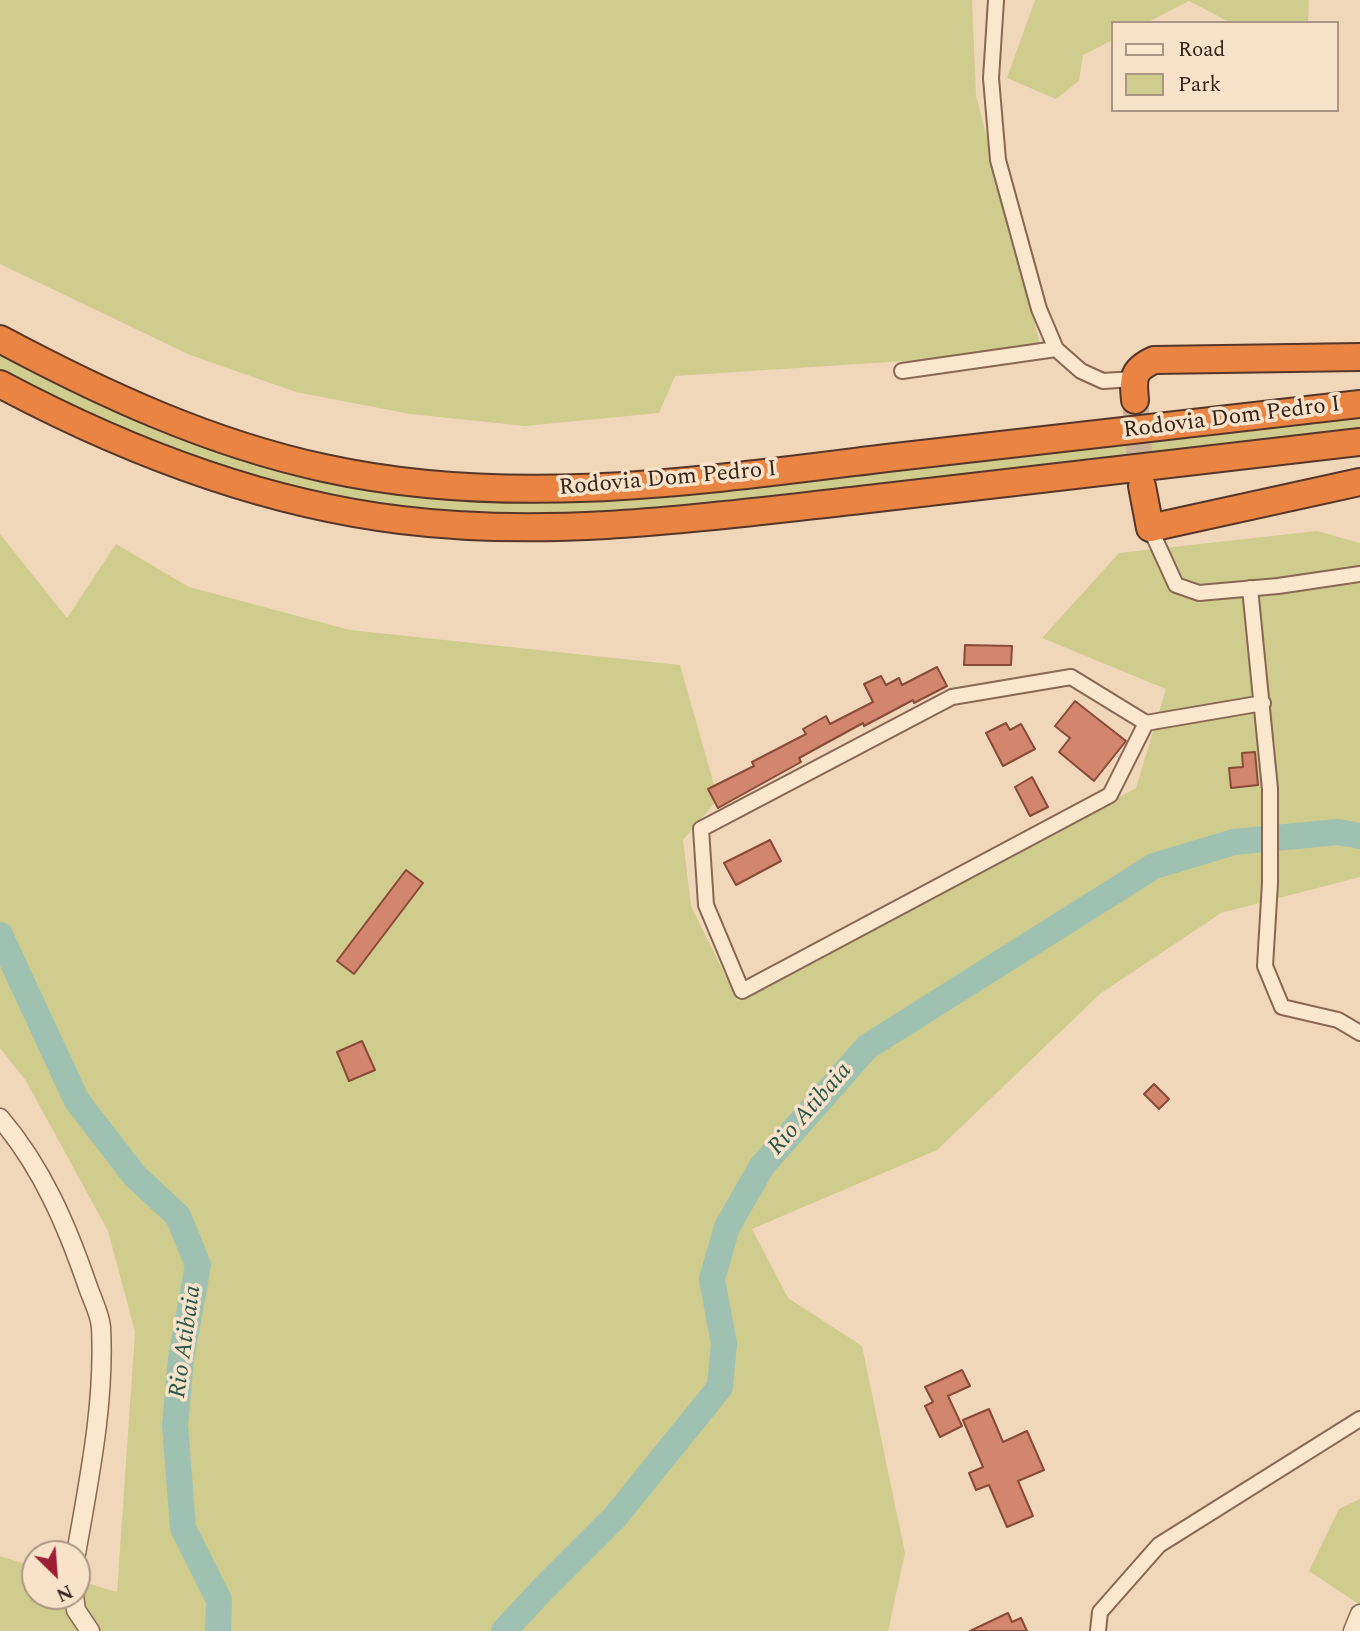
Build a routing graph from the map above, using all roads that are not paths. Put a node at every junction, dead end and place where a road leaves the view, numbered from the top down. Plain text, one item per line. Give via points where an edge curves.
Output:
1 (996, 0) edge
2 (0, 339) edge
3 (1056, 349) junction
4 (1360, 357) edge
5 (902, 372) dead end
6 (0, 384) edge
7 (1134, 390) joint
8 (1360, 404) edge
9 (1360, 442) edge
10 (1360, 482) edge
11 (1142, 486) tunnel mouth
12 (1150, 528) junction
13 (1360, 574) edge
14 (1250, 588) junction
15 (1263, 703) junction
16 (1146, 723) junction
17 (1360, 1033) edge
18 (0, 1118) edge
19 (1360, 1419) edge
20 (78, 1540) edge
21 (76, 1610) edge
22 (1360, 1614) edge
23 (90, 1631) edge
24 (1097, 1631) edge
25 (1353, 1631) edge

1 - 3 street via 991,78 998,160 1039,309
2 - 8 highway, Rodovia Dom Pedro I via 148,413 278,457 377,478 511,489 571,490 709,480
3 - 5 street
3 - 7 street via 1081,371
4 - 7 highway via 1154,360 1140,366
6 - 9 highway, Rodovia Dom Pedro I via 152,455 267,492 343,511 460,526 593,526 710,517
10 - 12 highway
11 - 12 highway
12 - 14 street via 1176,585 1199,593
13 - 14 street
14 - 15 street
15 - 16 street
15 - 17 street via 1270,789 1265,966 1282,1007 1338,1020
16 - 16 street via 1071,677 953,697 701,829 706,905 742,991 1110,795
18 - 20 street via 47,1188 70,1234 101,1324 100,1398
19 - 24 street via 1158,1545 1100,1612
21 - 23 street
22 - 25 street

